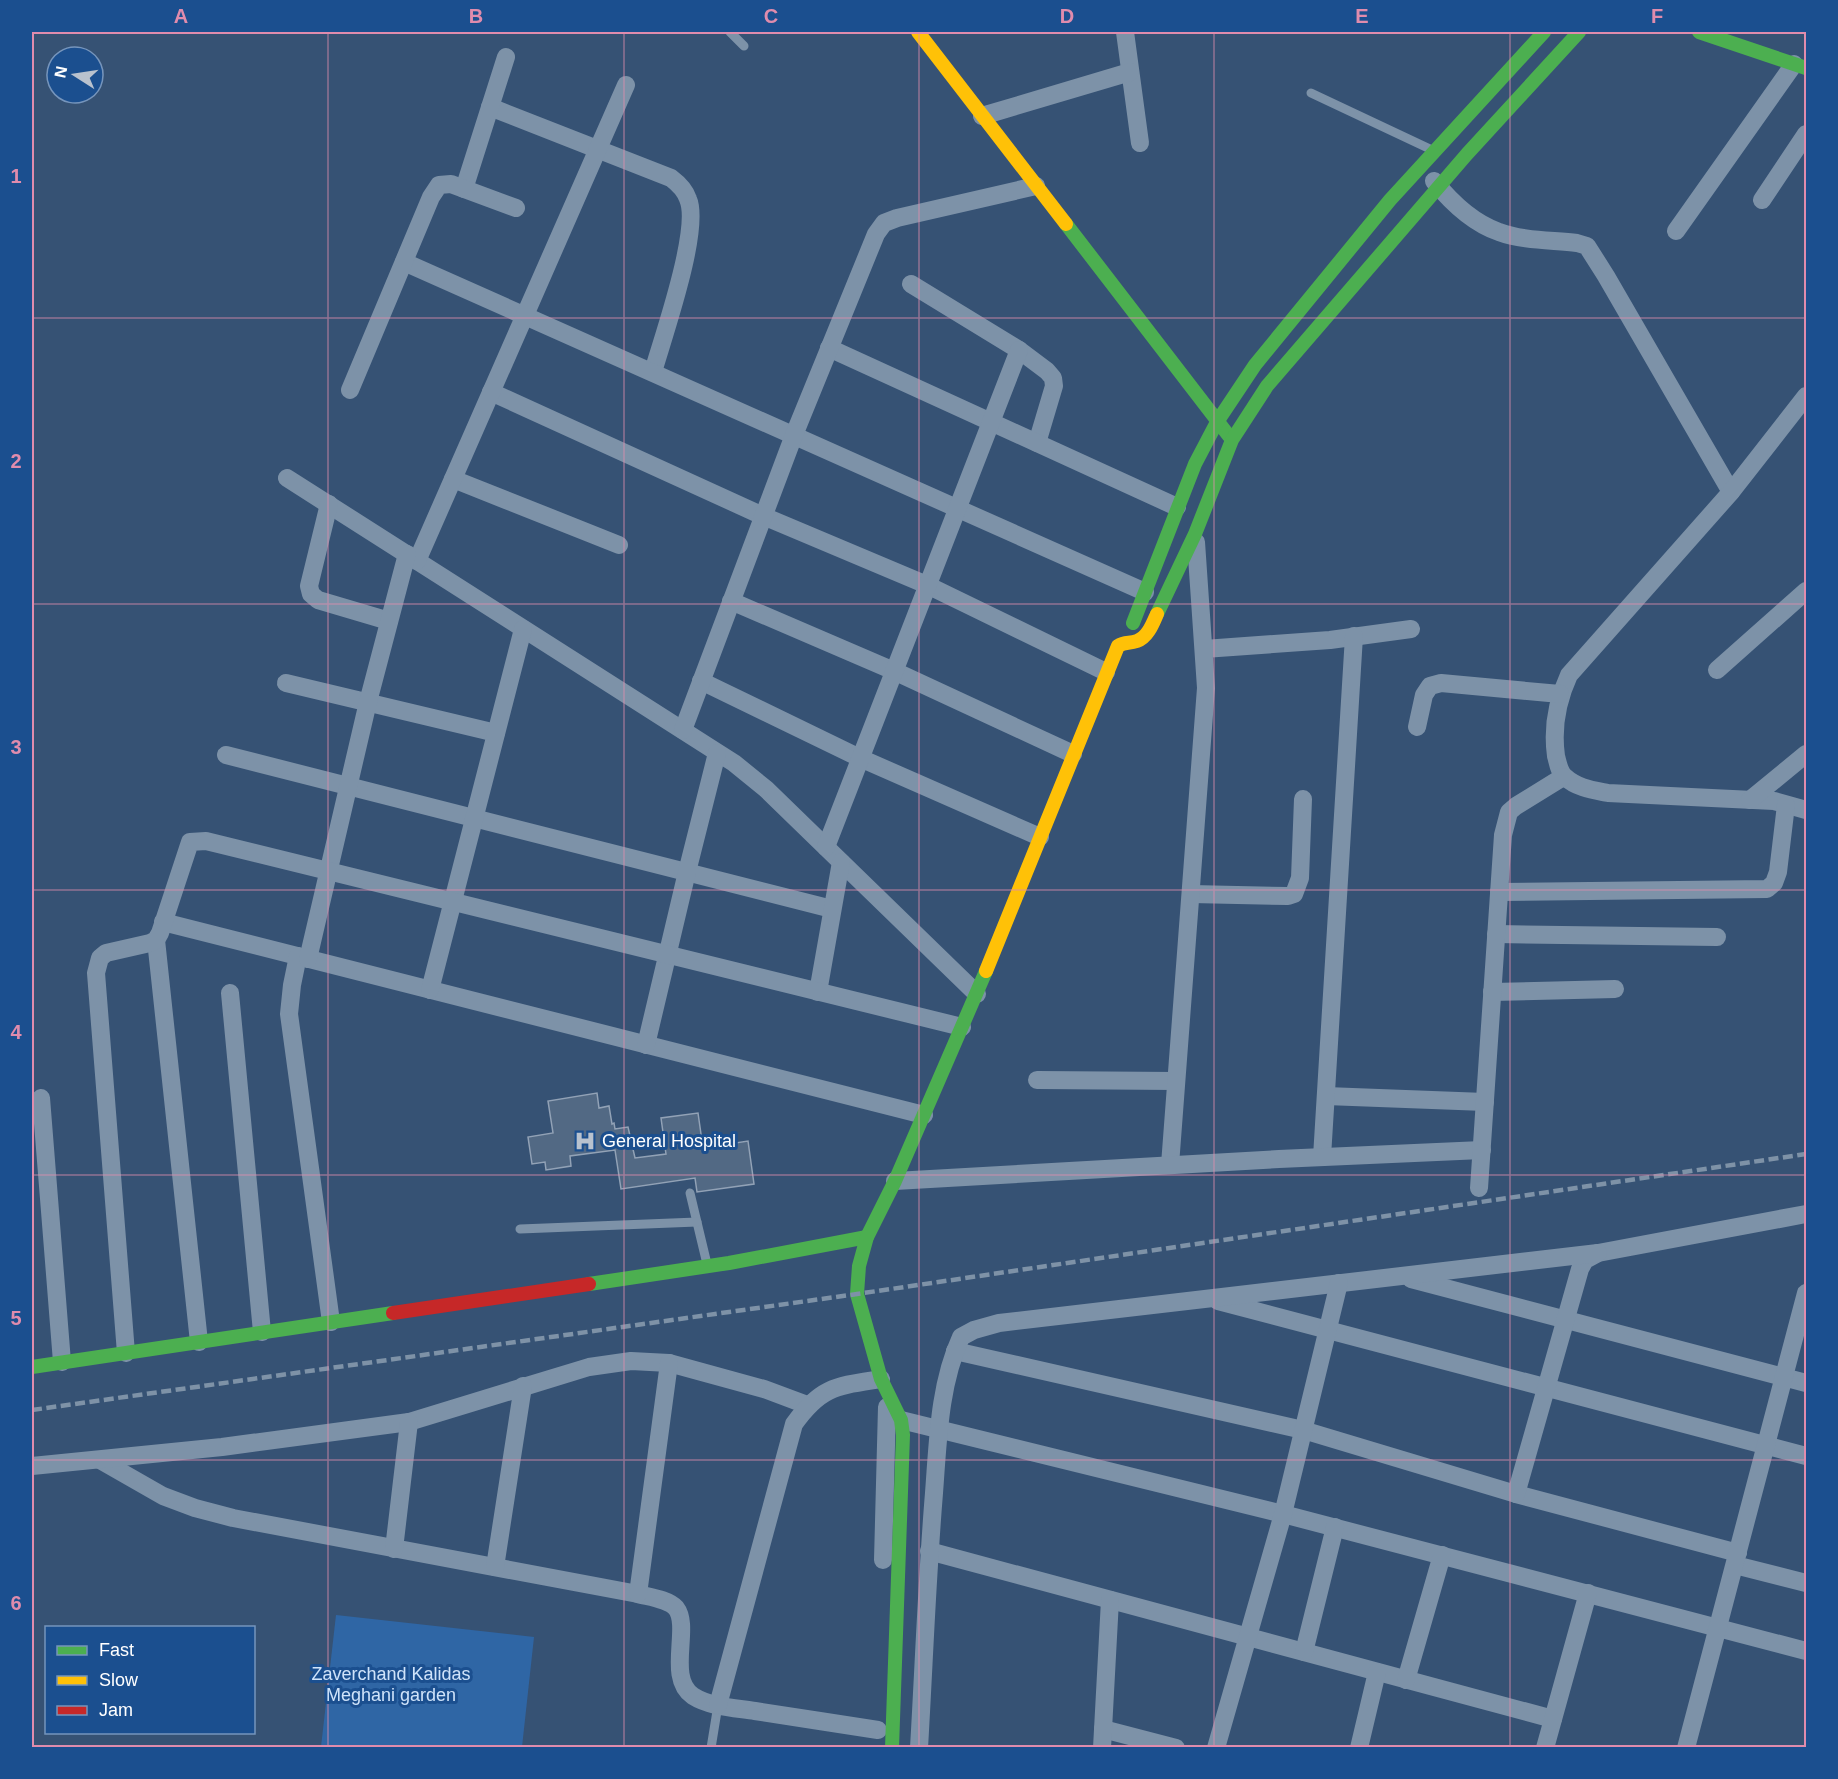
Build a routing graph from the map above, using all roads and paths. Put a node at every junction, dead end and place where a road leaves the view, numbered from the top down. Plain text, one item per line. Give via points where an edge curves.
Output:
1 (730, 32) edge
2 (918, 32) edge
3 (1125, 32) edge
4 (1544, 32) edge
5 (1579, 32) edge
6 (1699, 32) edge
7 (744, 46) dead end
8 (506, 57) dead end
9 (1800, 66) edge
10 (1131, 72) junction
11 (626, 85) dead end
12 (1311, 93) dead end
13 (490, 107) junction
14 (982, 116) junction
15 (1806, 134) edge
16 (1140, 144) dead end
17 (597, 149) junction
18 (1435, 151) junction
19 (1421, 166) junction
20 (1036, 186) junction
21 (1439, 187) junction
22 (464, 189) junction
23 (1762, 200) dead end
24 (516, 208) dead end
25 (1676, 231) dead end
26 (404, 262) junction
27 (911, 284) dead end
28 (525, 315) junction
29 (829, 348) junction
30 (1019, 350) junction
31 (653, 372) junction
32 (350, 390) dead end
33 (491, 392) junction
34 (1806, 396) edge
35 (992, 422) junction
36 (1217, 422) junction
37 (794, 435) junction
38 (1232, 440) junction
39 (1037, 443) junction
40 (287, 478) dead end
41 (453, 479) junction
42 (1731, 492) junction
43 (328, 504) junction
44 (1177, 507) junction
45 (957, 508) junction
46 (763, 516) junction
47 (1196, 534) junction
48 (619, 544) dead end
49 (412, 558) junction
50 (927, 585) junction
51 (1806, 591) edge
52 (1145, 592) junction
53 (731, 600) junction
54 (389, 621) junction
55 (1411, 628) dead end
56 (523, 629) junction
57 (1354, 636) junction
58 (1137, 641) junction
59 (1204, 649) junction
60 (1717, 670) dead end
61 (894, 671) junction
62 (1106, 672) junction
63 (701, 681) junction
64 (286, 683) dead end
65 (1560, 694) junction
66 (368, 702) junction
67 (1417, 727) dead end
68 (682, 730) junction
69 (496, 734) junction
70 (717, 753) junction
71 (1073, 754) junction
72 (1806, 754) edge
73 (226, 755) dead end
74 (860, 758) junction
75 (1563, 777) junction
76 (349, 786) junction
77 (1303, 799) dead end
78 (1749, 800) junction
79 (1786, 805) junction
80 (1806, 810) edge
81 (474, 818) junction
82 (1040, 837) junction
83 (826, 847) junction
84 (841, 862) junction
85 (329, 872) junction
86 (687, 872) junction
87 (1499, 892) junction
88 (1191, 894) junction
89 (453, 902) junction
90 (832, 909) junction
91 (163, 922) junction
92 (1496, 933) junction
93 (1716, 937) dead end
94 (156, 940) junction
95 (667, 956) junction
96 (303, 957) junction
97 (1615, 989) dead end
98 (430, 990) junction
99 (1492, 992) junction
100 (230, 993) dead end
101 (818, 993) junction
102 (977, 994) junction
103 (962, 1027) junction
104 (646, 1045) junction
105 (1036, 1080) dead end
106 (1176, 1081) junction
107 (1326, 1096) junction
108 (41, 1098) dead end
109 (1485, 1102) junction
110 (924, 1115) junction
111 (1482, 1150) junction
112 (1322, 1157) junction
113 (1170, 1165) junction
114 (895, 1181) junction
115 (1479, 1188) dead end
116 (690, 1193) dead end
117 (1806, 1214) edge
118 (697, 1222) junction
119 (520, 1230) dead end
120 (867, 1237) junction
121 (1598, 1253) junction
122 (707, 1267) junction
123 (1399, 1276) junction
124 (1339, 1284) junction
125 (1806, 1293) edge
126 (1208, 1299) junction
127 (1566, 1320) junction
128 (331, 1322) junction
129 (1328, 1329) junction
130 (262, 1332) junction
131 (199, 1342) junction
132 (955, 1351) junction
133 (126, 1353) junction
134 (62, 1362) junction
135 (669, 1363) junction
136 (32, 1367) edge
137 (1784, 1377) junction
138 (1806, 1383) edge
139 (523, 1386) junction
140 (884, 1388) junction
141 (1546, 1388) junction
142 (807, 1405) junction
143 (901, 1420) junction
144 (409, 1422) junction
145 (939, 1428) junction
146 (1303, 1430) junction
147 (1766, 1446) junction
148 (1806, 1456) edge
149 (100, 1460) junction
150 (32, 1466) edge
151 (1516, 1494) junction
152 (1283, 1514) junction
153 (1335, 1527) junction
154 (394, 1549) junction
155 (929, 1551) junction
156 (1442, 1555) junction
157 (1737, 1559) junction
158 (495, 1567) junction
159 (1806, 1583) edge
160 (1587, 1593) junction
161 (638, 1594) junction
162 (1110, 1600) junction
163 (1718, 1628) junction
164 (1247, 1637) junction
165 (1806, 1651) edge
166 (1304, 1652) junction
167 (1377, 1672) junction
168 (1406, 1680) junction
169 (718, 1705) junction
170 (1553, 1719) junction
171 (1103, 1729) junction
172 (878, 1739) edge
173 (711, 1748) edge
174 (892, 1748) edge
175 (919, 1748) edge
176 (1102, 1748) edge
177 (1176, 1748) edge
178 (1216, 1748) edge
179 (1359, 1748) edge
180 (1545, 1748) edge
181 (1686, 1748) edge

1 - 7 lane
2 - 14 main road
3 - 10 street
4 - 18 main road
5 - 21 main road
6 - 9 main road
8 - 13 street
9 - 25 street
10 - 14 street
10 - 16 street
11 - 17 street
12 - 18 lane
13 - 17 street
13 - 22 street
14 - 20 main road
15 - 23 street
17 - 28 street
17 - 31 street via 671,178 689,201 689,244
18 - 19 main road
19 - 21 street
19 - 36 main road via 1255,365
20 - 29 street via 884,223
20 - 36 main road
21 - 38 main road via 1267,387
21 - 42 street via 1480,224 1500,233 1587,246
22 - 24 street
22 - 26 street via 439,185
26 - 28 street
26 - 32 street
27 - 30 street
28 - 31 street
28 - 33 street
29 - 35 street
29 - 37 street
30 - 35 street
30 - 39 street via 1053,378
31 - 37 street
33 - 41 street
33 - 46 street
34 - 42 street
35 - 39 street
35 - 45 street
36 - 38 main road
36 - 44 main road
37 - 45 street
37 - 46 street
38 - 47 main road
39 - 44 street
40 - 43 street
41 - 48 street
41 - 49 street
42 - 65 street via 1569,675
43 - 49 street
43 - 54 street via 309,586 311,594 318,600
44 - 52 main road
45 - 50 street
45 - 52 street
46 - 50 street
46 - 53 street
47 - 58 main road via 1149,631
47 - 59 street
49 - 54 street
49 - 56 street
50 - 61 street
50 - 62 street
51 - 60 street
52 - 58 main road via 1132,625
53 - 61 street
53 - 63 street
54 - 66 street
55 - 57 street
56 - 68 street
56 - 69 street
57 - 59 street
57 - 107 street
58 - 62 main road via 1118,646
59 - 88 street via 1206,688
61 - 71 street
61 - 74 street
62 - 71 main road
63 - 68 street
63 - 74 street
64 - 66 street
65 - 67 street via 1441,683 1430,686 1424,695
65 - 75 street via 1554,743
66 - 69 street
66 - 76 street
68 - 70 street
69 - 81 street
70 - 83 street via 766,789
70 - 86 street
71 - 82 main road
72 - 78 street
73 - 76 street
74 - 82 street
74 - 83 street
75 - 78 street via 1582,788 1608,793
75 - 87 street via 1509,812 1503,835
76 - 81 street
76 - 85 street
77 - 88 street via 1300,878 1294,894
78 - 79 street
79 - 80 street
79 - 87 street via 1778,872 1767,889
81 - 86 street
81 - 89 street
82 - 102 main road
83 - 84 street
84 - 90 street
84 - 102 street
85 - 89 street
85 - 91 street via 206,841 190,842
85 - 96 street
86 - 90 street
86 - 95 street
87 - 92 street
88 - 106 street
89 - 95 street
89 - 98 street
90 - 101 street
91 - 94 street
91 - 96 street
92 - 93 street
92 - 99 street
94 - 131 street
94 - 133 street via 106,953 100,958 96,974
95 - 101 street
95 - 104 street
96 - 98 street
96 - 128 street via 292,985 289,1014
97 - 99 street
98 - 104 street
99 - 109 street
100 - 130 street
101 - 103 street
102 - 103 main road
103 - 110 main road
104 - 110 street
105 - 106 street
106 - 113 street
107 - 109 street
107 - 112 street
108 - 134 street
109 - 111 street
110 - 114 main road
111 - 112 street
111 - 115 street
112 - 113 street
113 - 114 street
114 - 120 main road
116 - 118 lane
117 - 121 street
118 - 119 lane
118 - 122 lane
120 - 122 main road
120 - 140 main road via 857,1294
121 - 123 street
121 - 127 street via 1585,1260 1580,1269
122 - 128 main road
123 - 124 street
123 - 127 street
124 - 126 street
124 - 129 street
125 - 137 street
126 - 129 street
126 - 132 street via 999,1323 961,1337
127 - 137 street
127 - 141 street
128 - 130 main road
129 - 141 street
129 - 146 street
130 - 131 main road
131 - 133 main road
132 - 145 street
132 - 146 street
133 - 134 main road
134 - 136 main road
135 - 139 street via 631,1361 590,1367
135 - 142 street
135 - 161 street
137 - 138 street
137 - 147 street
139 - 144 street
139 - 158 street
140 - 142 street via 841,1386
140 - 143 main road
140 - 172 street
141 - 147 street
141 - 151 street
142 - 169 street via 794,1424
143 - 145 street
143 - 174 main road via 903,1458
144 - 149 street
144 - 154 street
145 - 152 street
145 - 155 street
146 - 151 street
146 - 152 street
147 - 148 street
147 - 157 street
149 - 150 street
149 - 154 street via 162,1496 195,1508
151 - 157 street
152 - 153 street
152 - 164 street
153 - 156 street
153 - 166 street
154 - 158 street
155 - 162 street
155 - 175 street
156 - 160 street
156 - 168 street
157 - 159 street
157 - 163 street
158 - 161 street
160 - 163 street
160 - 170 street
161 - 169 street via 677,1609 684,1684 691,1695
162 - 164 street
162 - 171 street
163 - 165 street
163 - 181 street
164 - 166 street
164 - 178 street
166 - 167 street
167 - 168 street
167 - 179 street
168 - 170 street
169 - 172 street
169 - 173 lane
170 - 180 street
171 - 176 street
171 - 177 street

